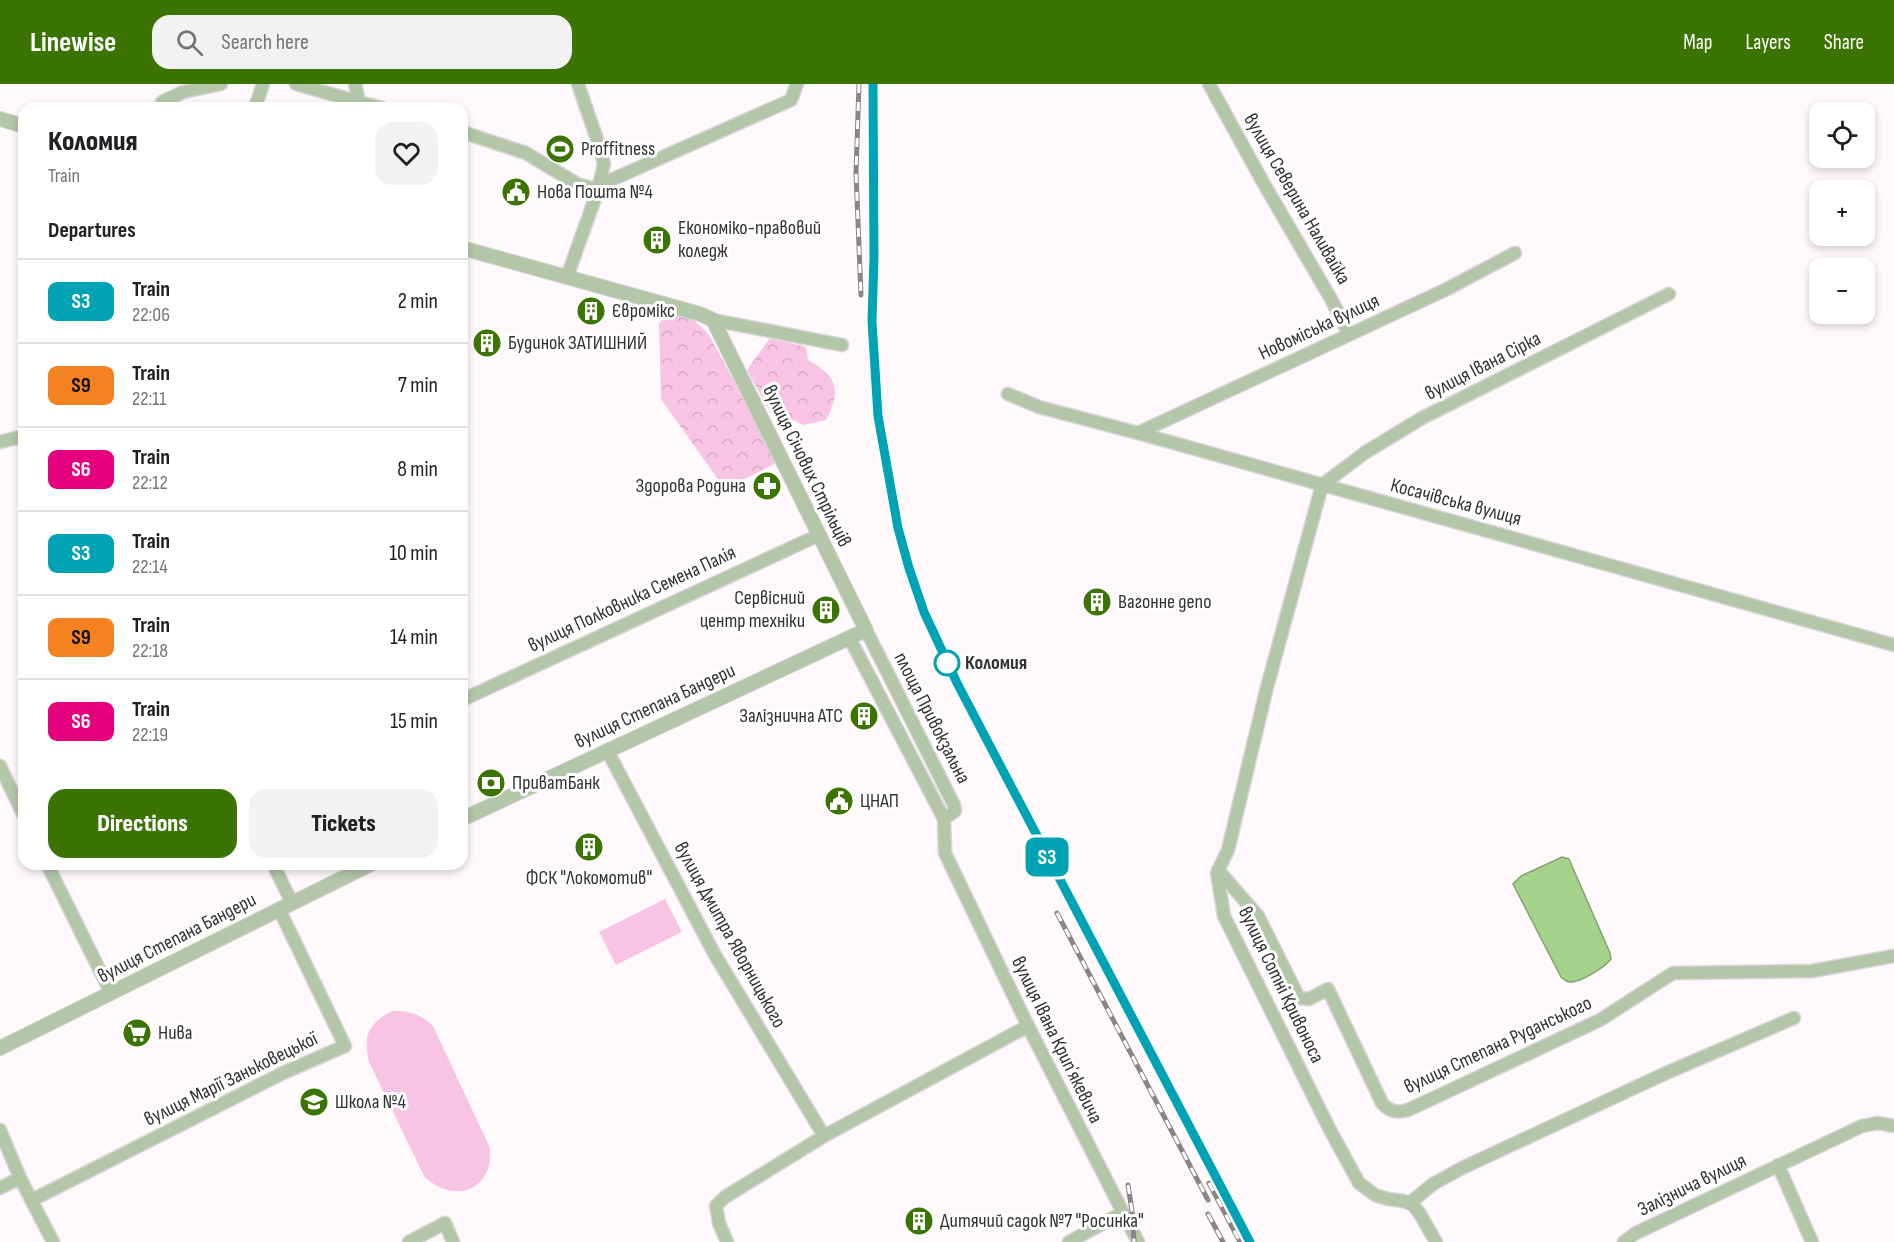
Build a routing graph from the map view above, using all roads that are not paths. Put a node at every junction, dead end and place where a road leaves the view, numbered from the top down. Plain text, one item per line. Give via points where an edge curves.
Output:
1 (221, 84) edge
2 (263, 84) edge
3 (296, 84) edge
4 (355, 84) edge
5 (578, 84) edge
6 (797, 84) edge
7 (1209, 84) edge
8 (162, 102) dead end
9 (257, 102) edge
10 (359, 102) joint
11 (0, 119) edge
12 (18, 124) edge
13 (468, 134) edge
14 (598, 190) junction
15 (468, 250) edge
16 (1515, 253) dead end
17 (567, 276) junction
18 (1669, 294) dead end
19 (713, 320) junction
20 (1348, 334) junction
21 (842, 345) dead end
22 (1008, 394) dead end
23 (1138, 433) junction
24 (18, 438) edge
25 (0, 442) edge
26 (1322, 485) junction
27 (819, 536) junction
28 (866, 630) junction
29 (849, 637) junction
30 (1894, 645) edge
31 (468, 697) edge
32 (607, 750) junction
33 (0, 766) edge
34 (18, 804) edge
35 (468, 816) edge
36 (944, 819) junction
37 (945, 853) joint
38 (50, 870) edge
39 (276, 870) edge
40 (359, 870) edge
41 (1218, 870) junction
42 (292, 903) junction
43 (279, 909) junction
44 (1894, 956) edge
45 (111, 993) junction
46 (1794, 1018) dead end
47 (1028, 1026) junction
48 (0, 1048) edge
49 (1894, 1126) edge
50 (0, 1130) edge
51 (824, 1136) junction
52 (1778, 1165) junction
53 (20, 1178) junction
54 (0, 1188) edge
55 (32, 1200) junction
56 (1410, 1203) junction
57 (1122, 1213) junction
58 (53, 1242) edge
59 (409, 1242) edge
60 (453, 1242) edge
61 (727, 1242) edge
62 (1069, 1242) edge
63 (1138, 1242) edge
64 (1436, 1242) edge
65 (1624, 1242) edge
66 (1812, 1242) edge

1 - 8 street via 183,92
2 - 9 street
3 - 10 street
4 - 10 street
5 - 14 street via 604,162
6 - 14 street via 791,100 611,180
7 - 20 street, вулиця Северина Наливайка
11 - 12 street
13 - 14 street via 526,153 577,184
14 - 17 street
15 - 17 street
16 - 20 street, Новоміська вулиця
17 - 19 street
18 - 26 street, вулиця Івана Сірка via 1414,423
19 - 21 street
19 - 27 street, вулиця Січових Стрільців
20 - 23 street, Новоміська вулиця
22 - 23 street, Косачівська вулиця via 1039,407
23 - 26 street, Косачівська вулиця
24 - 25 street
26 - 30 street, Косачівська вулиця
26 - 41 street, вулиця Сотні Кривоноса via 1228,850
27 - 28 street, вулиця Січових Стрільців
27 - 31 street, вулиця Полковника Семена Палія
28 - 29 street, вулиця Степана Бандери
28 - 36 street, площа Привокзальна via 954,805 955,812
29 - 32 street, вулиця Степана Бандери
29 - 36 street, площа Привокзальна
32 - 35 street, вулиця Степана Бандери
32 - 51 street, вулиця Дмитра Яворницького via 715,956
33 - 34 street
36 - 37 street, площа Привокзальна
37 - 47 street, вулиця Івана Крипʼякевича
38 - 45 street
39 - 42 street
40 - 42 street, вулиця Степана Бандери
41 - 44 street, вулиця Степана Руданського via 1258,916 1299,998 1309,999 1328,989 1382,1103 1398,1112 1600,1020 1673,973 1812,971
41 - 56 street, вулиця Сотні Кривоноса via 1226,921 1355,1176 1363,1188 1375,1195
42 - 43 street, вулиця Степана Бандери
43 - 45 street, вулиця Степана Бандери
43 - 55 street, вулиця Марії Заньковецької via 345,1046 283,1073
45 - 48 street, вулиця Степана Бандери
46 - 56 street via 1462,1168
47 - 51 street
47 - 57 street, вулиця Івана Крипʼякевича
49 - 52 street, Залізнича вулиця via 1862,1126
50 - 53 street
51 - 61 street via 716,1206
52 - 65 street, Залізнича вулиця
52 - 66 street, Залізнича вулиця
53 - 54 street
53 - 55 street
55 - 58 street
56 - 64 street
57 - 62 street
57 - 63 street, вулиця Івана Крипʼякевича
59 - 60 street via 445,1223

